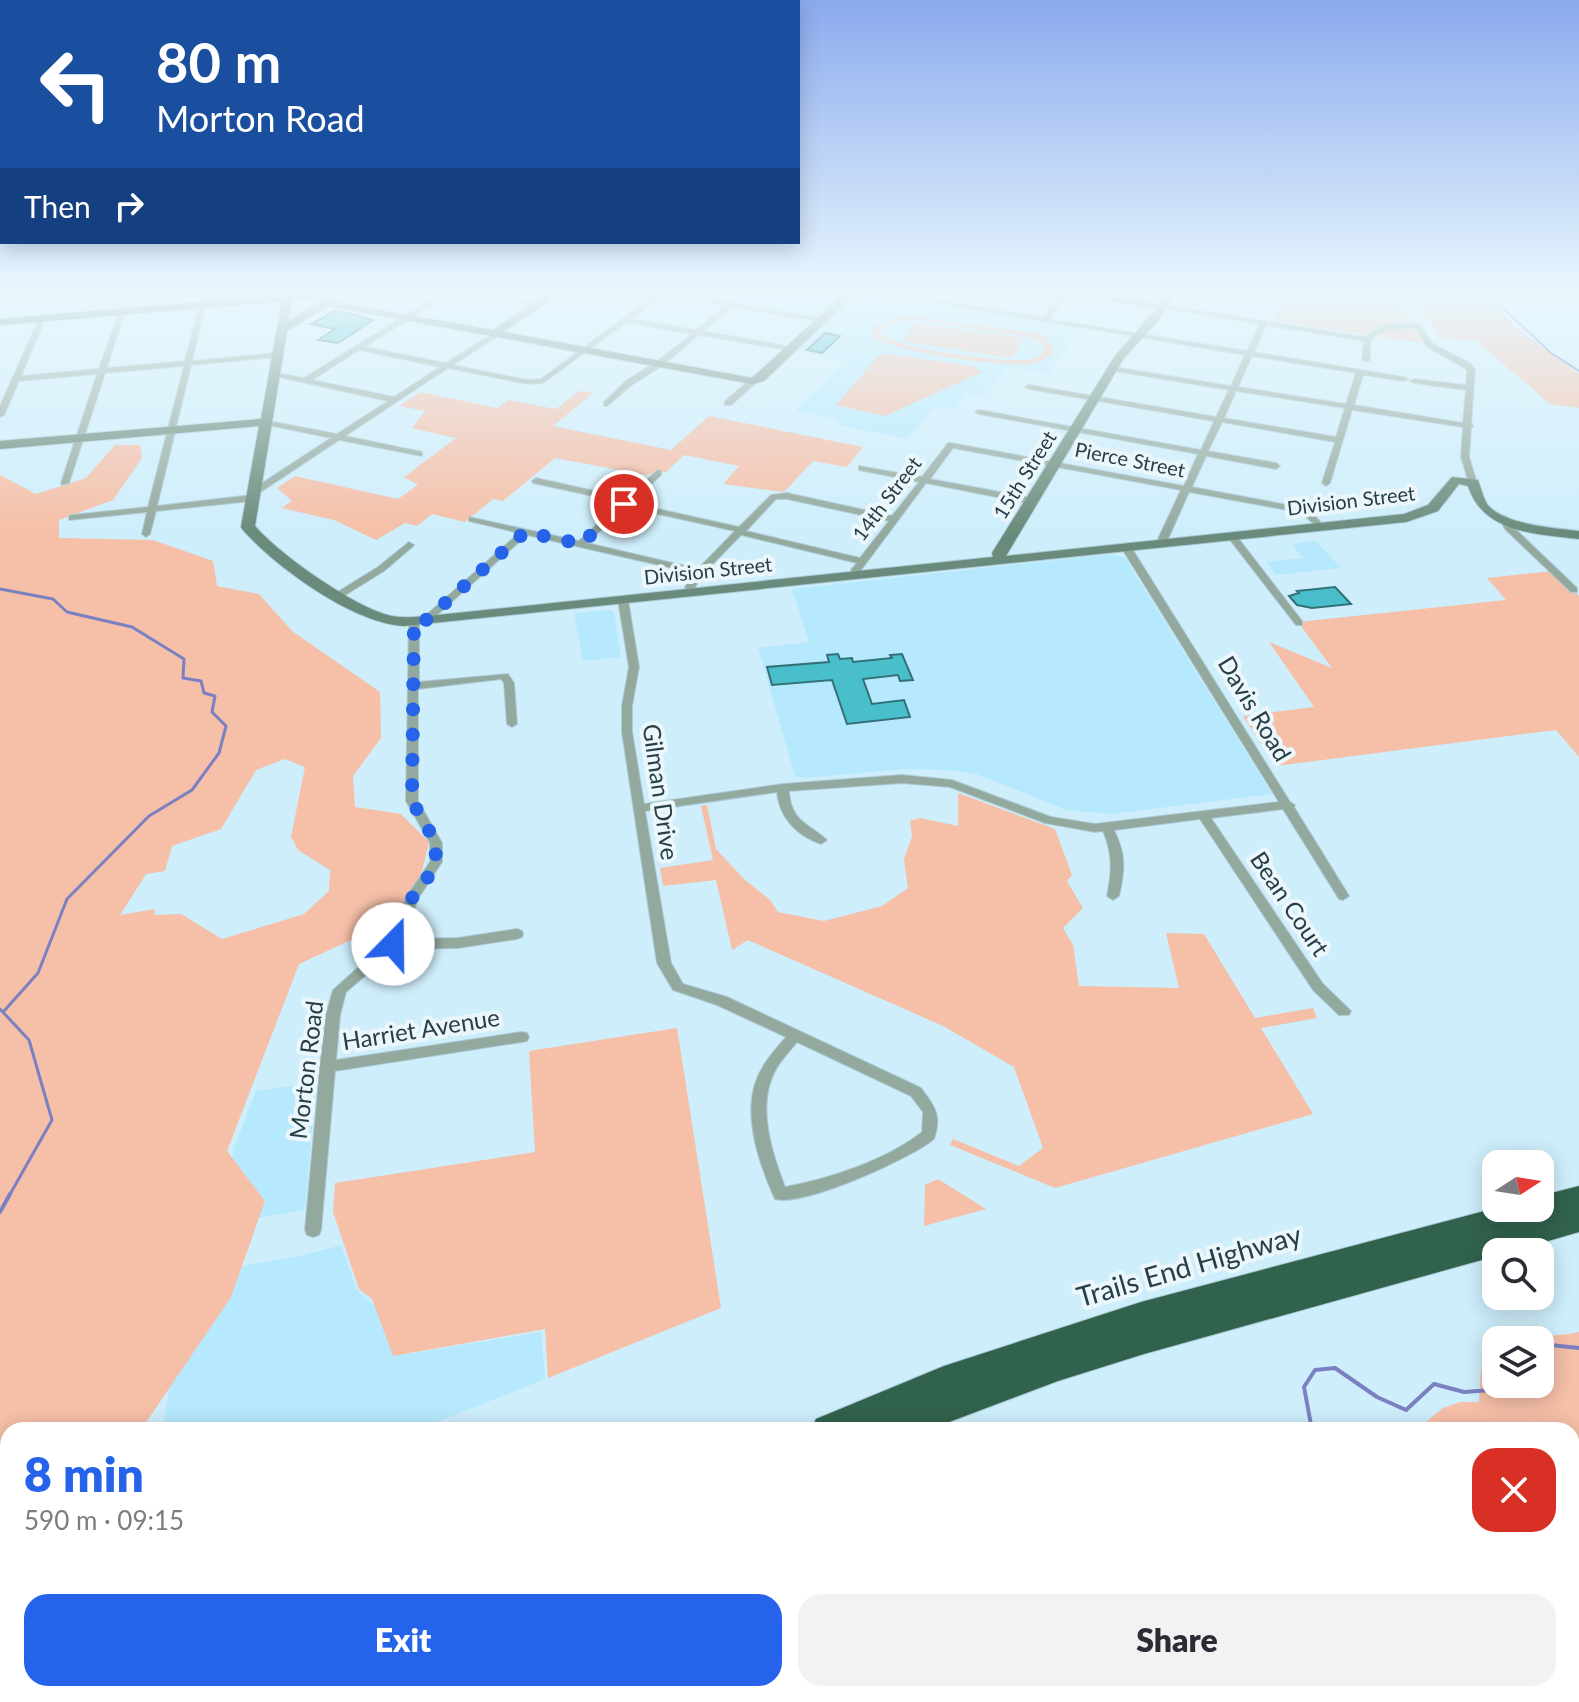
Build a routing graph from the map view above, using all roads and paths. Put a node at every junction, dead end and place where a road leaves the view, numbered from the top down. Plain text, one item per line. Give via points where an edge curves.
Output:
1 (18, 373) edge
2 (77, 373) edge
3 (102, 373) edge
4 (186, 373) edge
5 (317, 373) edge
6 (436, 373) edge
7 (485, 373) edge
8 (554, 373) edge
9 (644, 373) edge
10 (712, 373) edge
11 (766, 373) edge
12 (1111, 373) edge
13 (1142, 373) edge
14 (1240, 373) edge
15 (1360, 373) edge
16 (1369, 373) edge
17 (1471, 373) edge
18 (274, 374) joint
19 (16, 379) junction
20 (1404, 379) dead end
21 (305, 381) junction
22 (754, 381) junction
23 (1414, 381) dead end
24 (1029, 387) dead end
25 (1233, 388) junction
26 (1469, 388) junction
27 (1096, 399) junction
28 (396, 400) junction
29 (728, 403) dead end
30 (607, 404) dead end
31 (1349, 406) junction
32 (979, 412) dead end
33 (0, 415) edge
34 (1219, 419) junction
35 (266, 422) junction
36 (1469, 426) junction
37 (173, 430) junction
38 (1077, 430) junction
39 (341, 437) junction
40 (81, 438) junction
41 (1340, 440) junction
42 (0, 445) edge
43 (951, 445) joint
44 (1203, 453) junction
45 (419, 454) dead end
46 (1465, 462) junction
47 (1055, 464) junction
48 (1276, 466) dead end
49 (862, 468) dead end
50 (658, 473) dead end
51 (924, 480) junction
52 (1456, 480) junction
53 (536, 481) dead end
54 (65, 483) dead end
55 (1326, 483) dead end
56 (1473, 483) junction
57 (1187, 489) junction
58 (253, 495) junction
59 (1032, 501) junction
60 (626, 503) junction
61 (152, 509) junction
62 (72, 518) dead end
63 (472, 519) dead end
64 (894, 519) junction
65 (1504, 519) junction
66 (1321, 527) junction
67 (740, 531) junction
68 (525, 532) junction
69 (146, 534) dead end
70 (1579, 535) edge
71 (1232, 536) junction
72 (1165, 542) junction
73 (581, 544) junction
74 (409, 545) dead end
75 (1126, 547) junction
76 (1000, 561) junction
77 (860, 568) junction
78 (700, 572) junction
79 (1574, 590) dead end
80 (692, 593) junction
81 (339, 595) junction
82 (623, 600) junction
83 (420, 621) junction
84 (1299, 623) dead end
85 (415, 686) junction
86 (512, 724) dead end
87 (783, 788) junction
88 (1289, 805) junction
89 (639, 808) junction
90 (1204, 816) junction
91 (1107, 828) junction
92 (821, 840) dead end
93 (1113, 896) dead end
94 (1343, 896) dead end
95 (517, 934) dead end
96 (393, 944) junction
97 (1344, 1011) dead end
98 (795, 1035) junction
99 (522, 1037) dead end
100 (327, 1067) junction
101 (1579, 1198) edge
102 (1579, 1220) edge
103 (313, 1230) dead end
104 (846, 1422) edge
105 (910, 1422) edge

1 - 19 street
2 - 19 street
3 - 40 street
4 - 37 street
5 - 21 street
6 - 28 street
7 - 8 street via 528,382
9 - 30 street
10 - 22 street
11 - 22 street
12 - 27 street, 15th Street
13 - 25 street
14 - 25 street
15 - 31 street
16 - 20 street
17 - 26 street
18 - 21 street
18 - 35 street, Division Street
19 - 33 street
21 - 28 street
22 - 29 street
23 - 26 street
24 - 27 street
25 - 31 street
25 - 34 street
26 - 36 street
27 - 34 street
27 - 38 street, 15th Street
28 - 39 street
31 - 36 street
31 - 41 street
32 - 38 street
34 - 41 street
34 - 44 street
35 - 37 street
35 - 39 street
35 - 58 street, Division Street
36 - 46 street
37 - 40 street
37 - 61 street
38 - 44 street
38 - 47 street, 15th Street
39 - 45 street
39 - 58 street
40 - 42 street
40 - 54 street
41 - 55 street
43 - 47 street, Pierce Street
43 - 51 street, 14th Street
44 - 48 street
44 - 57 street
46 - 52 street
46 - 56 street
47 - 57 street, Pierce Street
47 - 59 street, 15th Street
49 - 51 street
50 - 60 street
51 - 59 street
51 - 64 street, 14th Street
52 - 56 street
52 - 66 street, Division Street via 1433,508 1406,518
53 - 60 street
56 - 65 street via 1484,508
57 - 66 street, Pierce Street via 1303,512
57 - 72 street
58 - 61 street
58 - 81 street, Division Street via 249,530
59 - 76 street, 15th Street via 999,553
60 - 67 street
60 - 73 street
61 - 62 street
61 - 69 street
63 - 68 street
64 - 67 street via 779,496
64 - 77 street, 14th Street
65 - 70 street
65 - 79 street
66 - 71 street, Division Street
67 - 77 street
67 - 78 street
68 - 73 street
68 - 83 street
71 - 72 street, Division Street
71 - 84 street
72 - 75 street, Division Street
73 - 78 street
74 - 81 street
75 - 76 street, Division Street
75 - 88 street, Davis Road
76 - 77 street, Division Street
77 - 80 street, Division Street
78 - 80 street via 690,587
80 - 82 street, Division Street
81 - 83 street, Division Street via 375,617
82 - 83 street, Division Street
82 - 89 street, Gilman Drive via 634,667 626,720
83 - 85 street, Morton Road
85 - 86 street via 504,676
85 - 96 street, Morton Road via 412,801 436,843 436,853 432,872 413,896
87 - 89 street
87 - 91 street via 926,780 980,793 1059,823
87 - 92 street via 794,823
88 - 90 street
88 - 94 street, Davis Road
89 - 98 street, Gilman Drive via 664,963 678,987
90 - 91 street
90 - 97 street, Bean Court via 1318,987
91 - 93 street via 1121,863
95 - 96 street via 458,943
96 - 100 street, Morton Road via 340,990
98 - 98 street via 916,1092 930,1111 929,1135 867,1167 800,1192 780,1194 759,1096 768,1069
99 - 100 street, Harriet Avenue
100 - 103 street, Morton Road
101 - 104 highway, Trails End Highway via 1141,1316 944,1381
102 - 105 highway via 1137,1340

